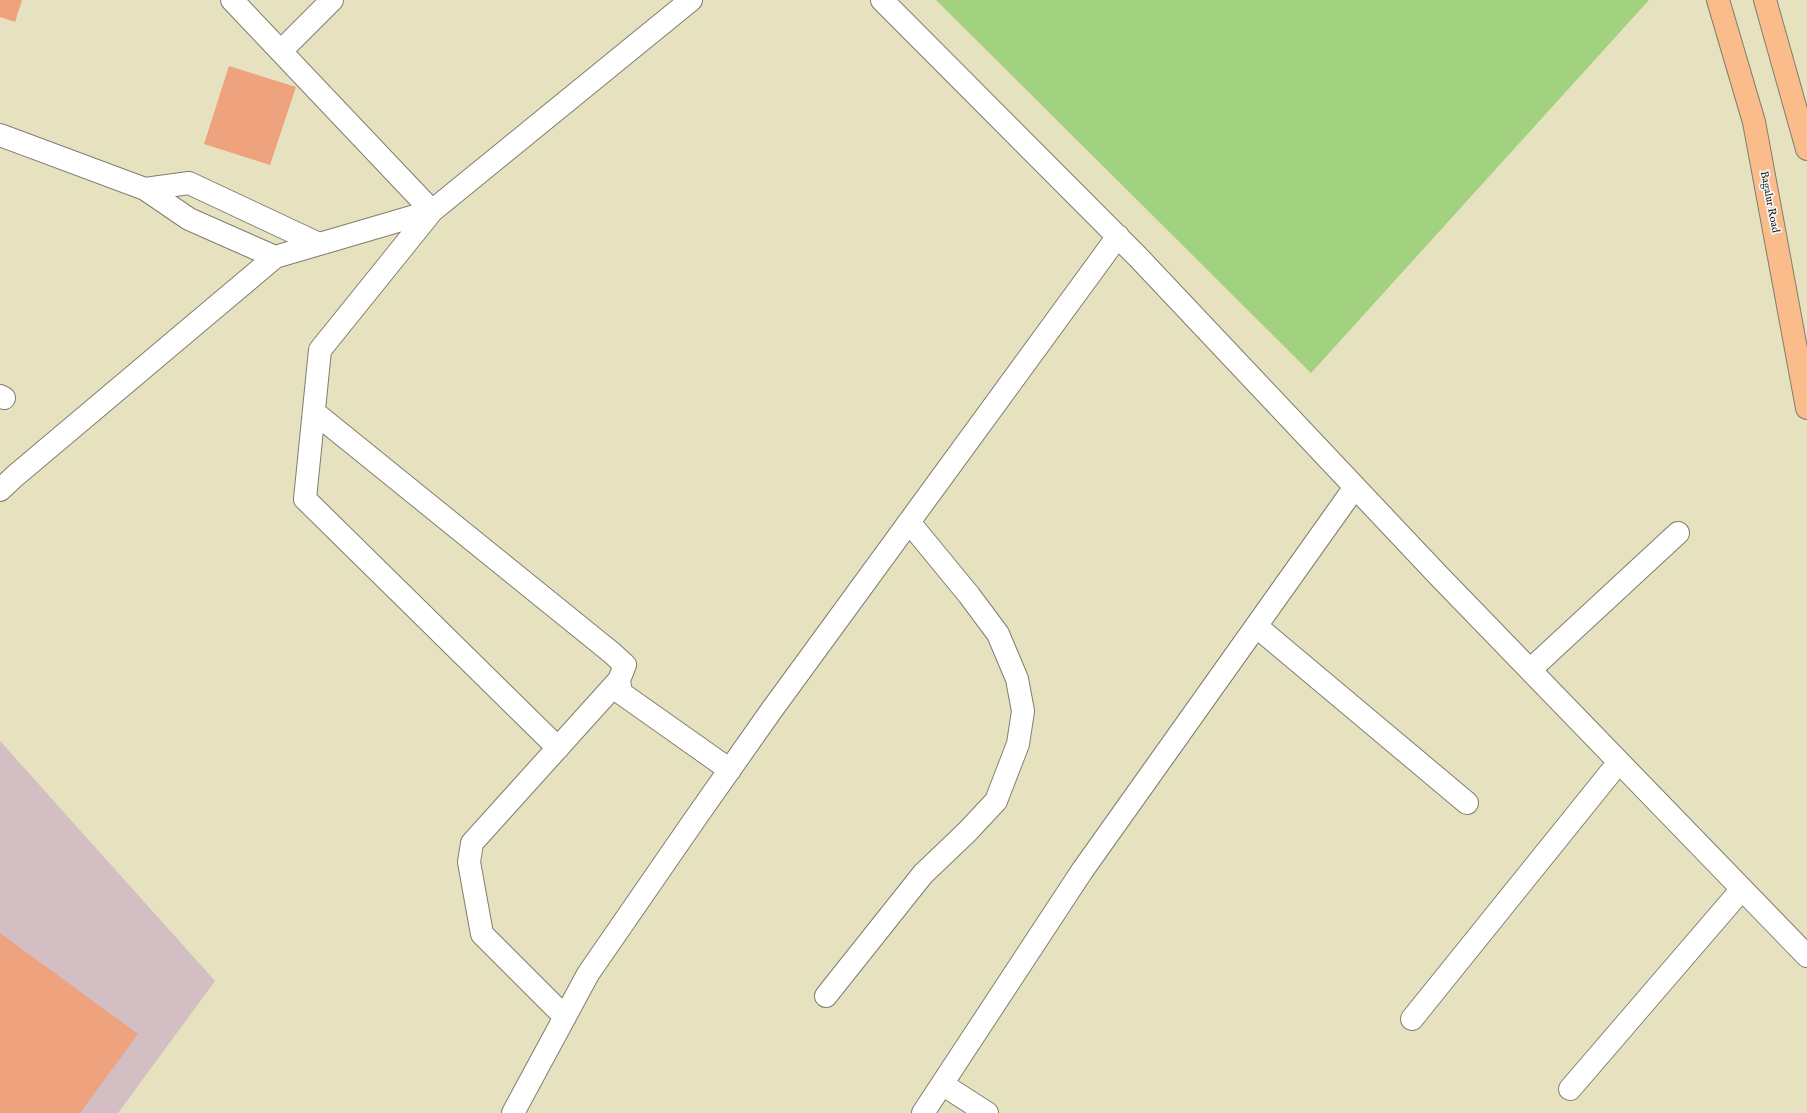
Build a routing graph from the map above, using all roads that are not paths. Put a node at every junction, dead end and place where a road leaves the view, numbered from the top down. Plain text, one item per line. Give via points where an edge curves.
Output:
1 (232, 0) edge
2 (332, 0) edge
3 (691, 0) edge
4 (882, 0) edge
5 (1718, 0) edge
6 (1765, 0) edge
7 (281, 52) junction
8 (0, 135) edge
9 (1807, 149) edge
10 (145, 189) junction
11 (432, 211) junction
12 (1118, 236) junction
13 (319, 244) junction
14 (275, 257) junction
15 (1807, 408) edge
16 (314, 412) junction
17 (1355, 487) junction
18 (0, 490) edge
19 (909, 522) junction
20 (1678, 533) dead end
21 (1256, 626) junction
22 (1530, 670) junction
23 (619, 680) junction
24 (558, 748) junction
25 (1619, 762) junction
26 (730, 770) junction
27 (1467, 803) dead end
28 (1742, 889) junction
29 (1807, 956) edge
30 (826, 996) dead end
31 (565, 1017) junction
32 (1412, 1019) dead end
33 (942, 1084) junction
34 (1570, 1089) dead end
35 (513, 1113) edge
36 (923, 1113) edge
37 (987, 1113) edge

1 - 7 street
2 - 7 street
3 - 11 street
4 - 12 street
5 - 15 main road, Bagalur Road via 1754,122
6 - 9 main road
7 - 11 street
8 - 10 street
10 - 13 street via 189,183
10 - 14 street via 189,219
11 - 13 street
11 - 16 street via 320,350
12 - 17 street
12 - 19 street
13 - 14 street
14 - 18 street
16 - 23 street via 612,653 625,665
16 - 24 street via 305,499
17 - 21 street
17 - 22 street
19 - 26 street
19 - 30 street via 998,634 1017,679 1023,711 1018,744 996,801 924,874
20 - 22 street
21 - 27 street
21 - 33 street via 1082,871
22 - 25 street
23 - 24 street
23 - 26 street via 621,694
24 - 31 street via 472,843 469,862 482,934
25 - 28 street
25 - 32 street
26 - 31 street via 588,974
28 - 29 street
28 - 34 street
31 - 35 street
33 - 36 street
33 - 37 street

